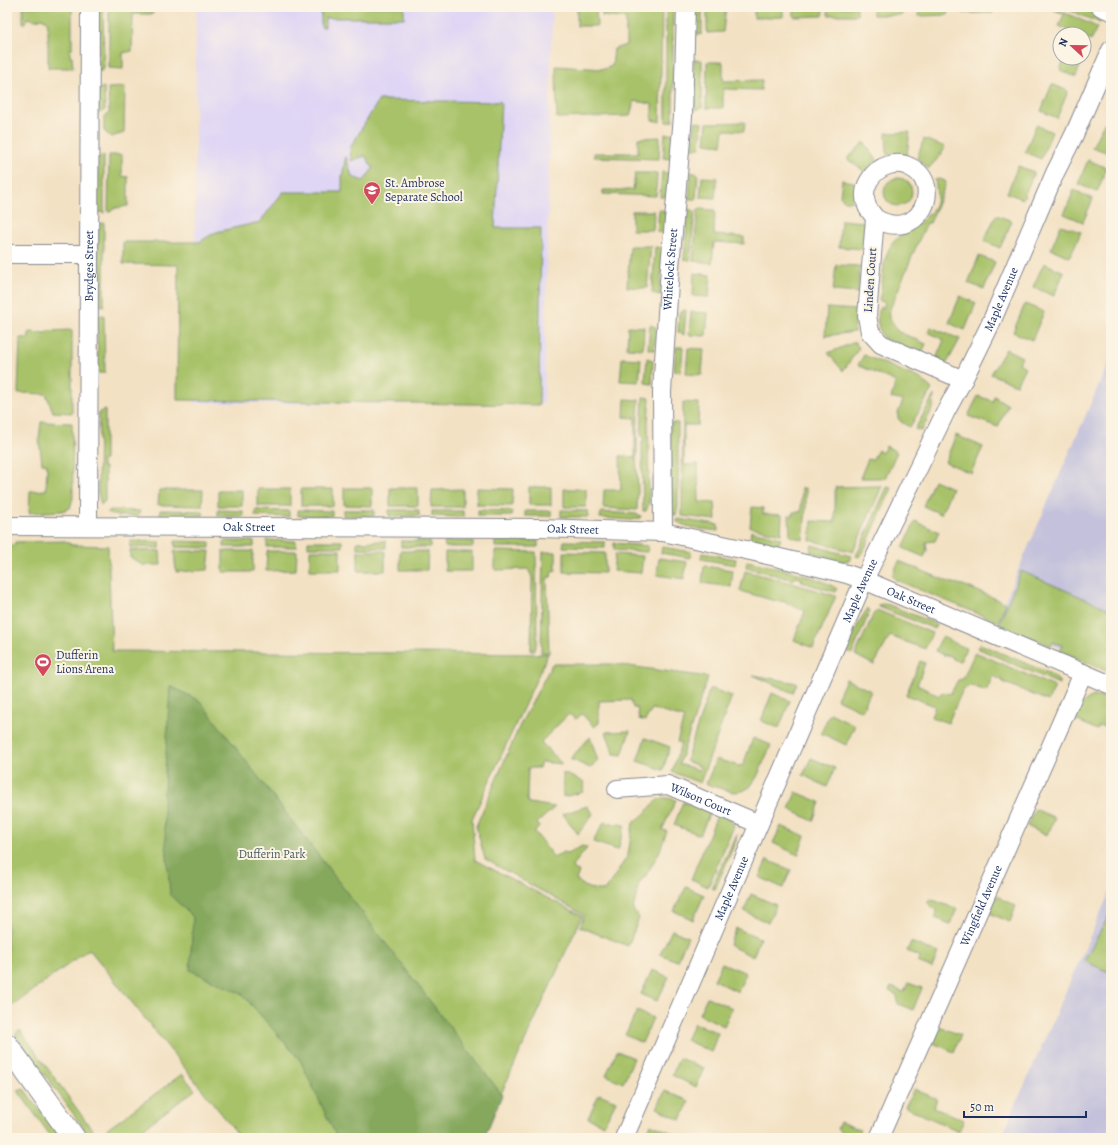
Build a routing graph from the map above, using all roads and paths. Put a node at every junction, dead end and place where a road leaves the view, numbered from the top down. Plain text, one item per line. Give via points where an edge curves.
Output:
1 (90, 7) edge
2 (686, 7) edge
3 (1101, 7) edge
4 (1111, 11) edge
5 (1111, 50) edge
6 (875, 218) dead end
7 (7, 254) edge
8 (90, 254) junction
9 (963, 380) junction
10 (7, 526) edge
11 (88, 526) junction
12 (663, 532) junction
13 (864, 580) junction
14 (1083, 673) junction
15 (1111, 685) edge
16 (617, 789) dead end
17 (759, 824) junction
18 (7, 1045) edge
19 (74, 1138) edge
20 (624, 1138) edge
21 (879, 1138) edge

1 - 8 street, Brydges Street
2 - 12 street, Whitelock Street via 683,116 663,386
3 - 4 street
5 - 9 street, Maple Avenue via 1055,173 996,313
6 - 9 street, Linden Court via 867,316 870,332 881,344
7 - 8 street
8 - 11 street, Brydges Street
9 - 13 street, Maple Avenue
10 - 11 street, Oak Street
11 - 12 street, Oak Street via 540,528
12 - 13 street, Oak Street
13 - 14 street, Oak Street
13 - 17 street, Maple Avenue
14 - 15 street, Oak Street
14 - 21 street, Wingfield Avenue
16 - 17 street, Wilson Court via 668,785
17 - 20 street, Maple Avenue
18 - 19 street

